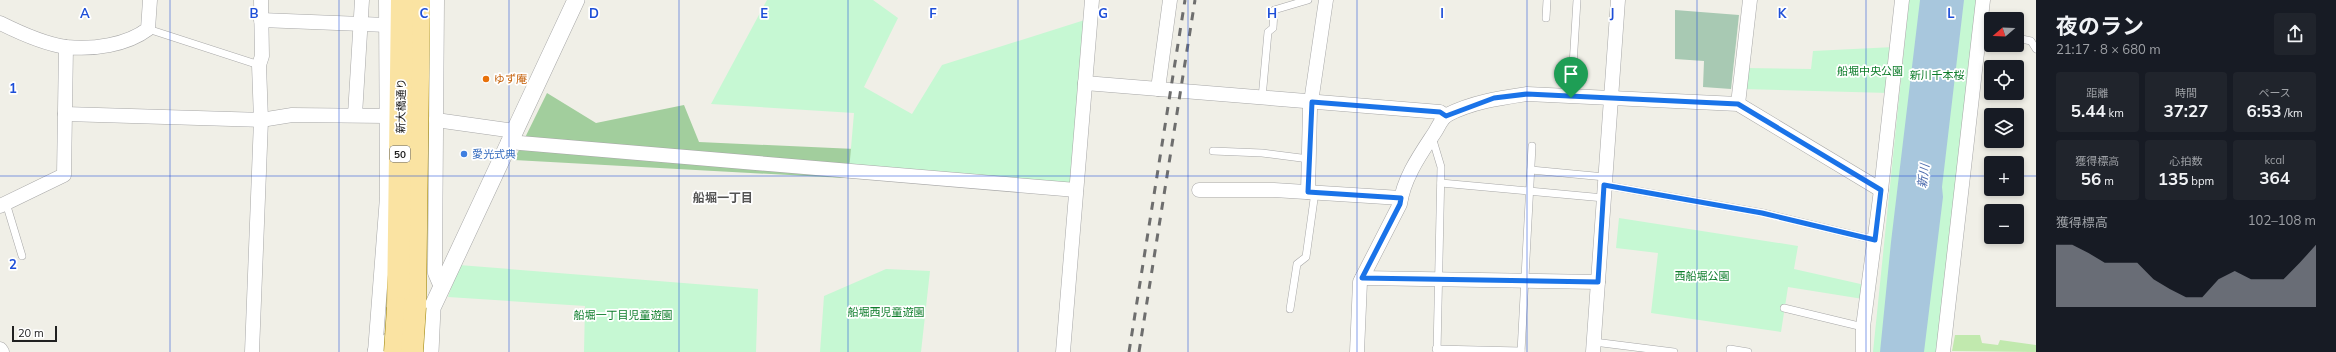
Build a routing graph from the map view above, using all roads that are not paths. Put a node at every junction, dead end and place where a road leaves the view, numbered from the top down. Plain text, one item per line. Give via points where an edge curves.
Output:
1 (150, 0) edge
2 (261, 0) edge
3 (362, 0) edge
4 (386, 0) edge
5 (402, 0) edge
6 (419, 0) edge
7 (437, 0) edge
8 (576, 0) edge
9 (1092, 0) edge
10 (1170, 0) edge
11 (1308, 0) edge
12 (1326, 0) edge
13 (1547, 0) edge
14 (1577, 0) edge
15 (1618, 0) edge
16 (1750, 0) edge
17 (1902, 0) edge
18 (1983, 0) edge
19 (1984, 12) edge
20 (1546, 18) dead end
21 (262, 20) junction
22 (0, 23) edge
23 (360, 24) junction
24 (387, 25) junction
25 (148, 29) junction
26 (2024, 40) edge
27 (1984, 46) edge
28 (66, 47) junction
29 (2036, 49) edge
30 (259, 66) junction
31 (1085, 83) junction
32 (1158, 89) junction
33 (1262, 98) junction
34 (1571, 98) junction
35 (1611, 100) junction
36 (1312, 102) junction
37 (1738, 104) junction
38 (65, 114) junction
39 (354, 116) junction
40 (387, 116) junction
41 (1446, 116) junction
42 (261, 120) junction
43 (436, 120) junction
44 (1432, 136) junction
45 (511, 137) junction
46 (1532, 146) dead end
47 (1213, 151) dead end
48 (1309, 159) junction
49 (1531, 170) junction
50 (1440, 183) junction
51 (1604, 187) junction
52 (1076, 190) junction
53 (1199, 190) dead end
54 (1881, 190) junction
55 (1530, 191) junction
56 (1312, 192) junction
57 (1401, 198) junction
58 (3, 204) edge
59 (1875, 240) junction
60 (22, 256) dead end
61 (1362, 278) junction
62 (1438, 279) junction
63 (1525, 280) junction
64 (1598, 282) junction
65 (441, 287) junction
66 (415, 308) junction
67 (1290, 308) dead end
68 (1784, 308) dead end
69 (1863, 327) junction
70 (1594, 347) edge
71 (0, 349) edge
72 (1436, 351) edge
73 (1521, 351) edge
74 (2, 352) edge
75 (252, 352) edge
76 (375, 352) edge
77 (395, 352) edge
78 (412, 352) edge
79 (430, 352) edge
80 (1062, 352) edge
81 (1356, 352) edge
82 (1674, 352) edge
83 (1730, 352) edge
84 (1748, 352) edge
85 (1863, 352) edge
86 (1943, 352) edge

1 - 25 street
2 - 21 street
3 - 23 street
4 - 24 street
5 - 66 main road, 新大橋通り / 50
6 - 66 main road, 新大橋通り / 50
7 - 43 street
8 - 45 street
9 - 31 street
10 - 32 street
11 - 33 lane via 1274,10 1273,28 1268,32
12 - 36 street
13 - 20 lane
14 - 34 lane
15 - 35 street
16 - 37 street
17 - 54 street
18 - 19 street
21 - 23 street
21 - 30 street via 262,56
22 - 28 street via 24,34
23 - 24 street
23 - 39 street
24 - 40 street
25 - 28 street via 136,38 98,46
25 - 30 lane
26 - 29 lane via 2031,41
27 - 86 street
28 - 38 street
30 - 42 street
31 - 32 street
31 - 52 street
32 - 33 street
33 - 36 street
34 - 35 street
34 - 41 street via 1527,94 1494,98
35 - 37 street
35 - 51 street
36 - 41 street via 1440,112
36 - 48 street
37 - 54 street
38 - 42 street
38 - 58 street via 64,175
39 - 40 street
39 - 42 street via 292,115
40 - 76 street via 387,197
41 - 44 street
42 - 75 street
43 - 45 street
43 - 65 street via 435,273
44 - 50 lane via 1441,167
44 - 57 street via 1419,154
45 - 52 street
45 - 65 street
46 - 49 lane
47 - 48 lane via 1262,153
48 - 56 street
49 - 51 lane
49 - 55 lane
50 - 55 lane
50 - 62 lane
51 - 55 lane
51 - 59 lane via 1762,213
51 - 64 street
52 - 80 street
53 - 56 street
54 - 59 street
55 - 63 lane
56 - 57 street
56 - 67 lane via 1306,257 1297,264
57 - 61 street
58 - 60 lane
59 - 69 street
61 - 62 street
61 - 81 street via 1357,310
62 - 63 street
62 - 72 lane
63 - 64 street
63 - 73 lane
64 - 70 street
65 - 66 street
66 - 76 street
66 - 77 main road, 50, bridge
66 - 78 main road, 50, bridge
66 - 79 street
68 - 69 lane
69 - 85 street
70 - 82 lane
71 - 74 street
72 - 73 lane
83 - 84 lane via 1730,349

